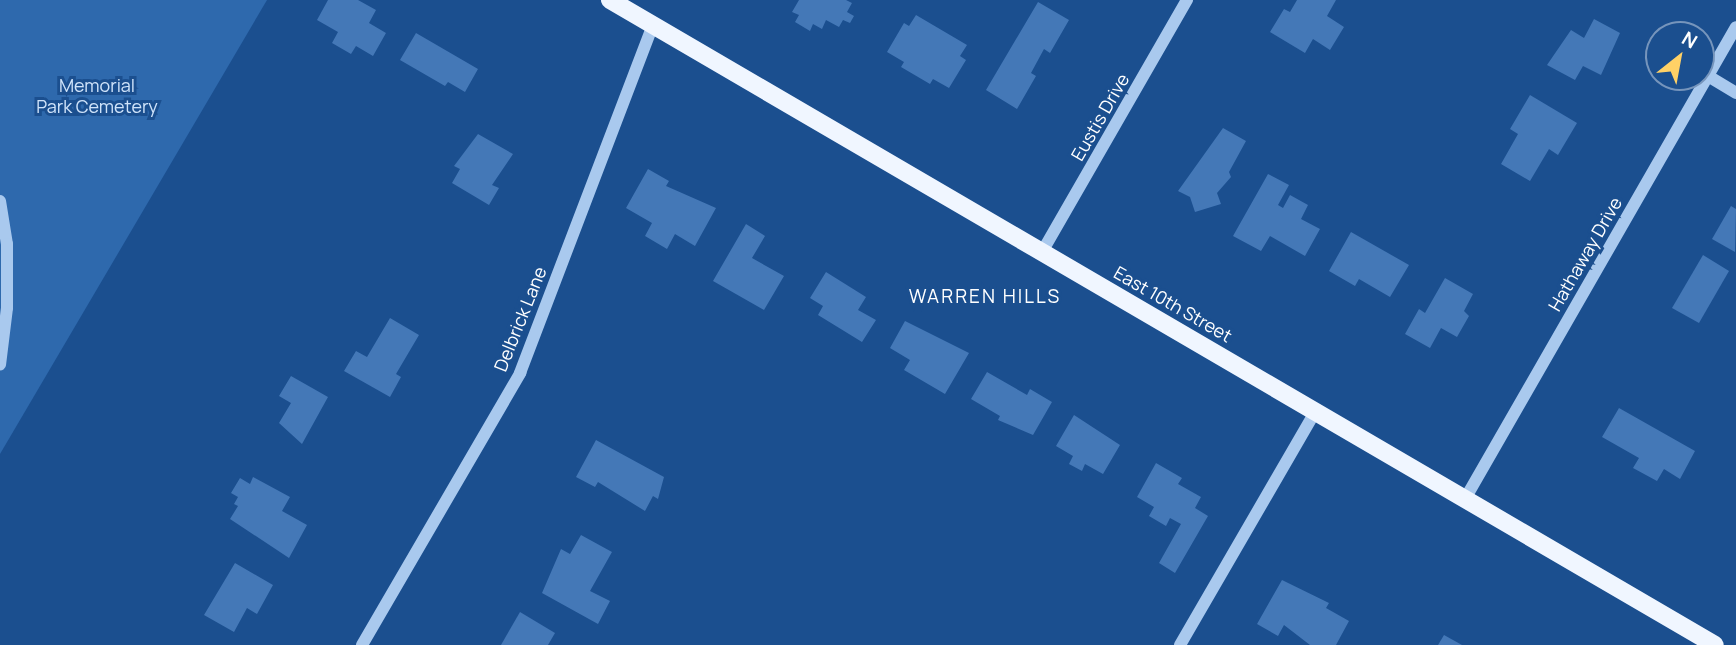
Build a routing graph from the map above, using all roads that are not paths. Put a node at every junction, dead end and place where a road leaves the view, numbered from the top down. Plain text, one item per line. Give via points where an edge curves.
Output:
1 (610, 0) edge
2 (1187, 0) edge
3 (629, 5) edge
4 (653, 25) junction
5 (1736, 27) edge
6 (1715, 64) edge
7 (1715, 80) edge
8 (1699, 91) edge
9 (1736, 93) edge
10 (0, 201) edge
11 (1042, 252) junction
12 (0, 365) edge
13 (1315, 412) junction
14 (1465, 499) junction
15 (362, 645) edge
16 (1180, 645) edge
17 (1716, 645) edge

1 - 3 main road, East 10th Street
2 - 11 street, Eustis Drive
3 - 4 main road, East 10th Street
4 - 11 main road, East 10th Street
4 - 15 street, Delbrick Lane via 520,373
5 - 6 street, Hathaway Drive
7 - 9 street
8 - 14 street, Hathaway Drive
10 - 12 street via 7,295
11 - 13 main road, East 10th Street
13 - 14 main road, East 10th Street
13 - 16 street
14 - 17 main road, East 10th Street

